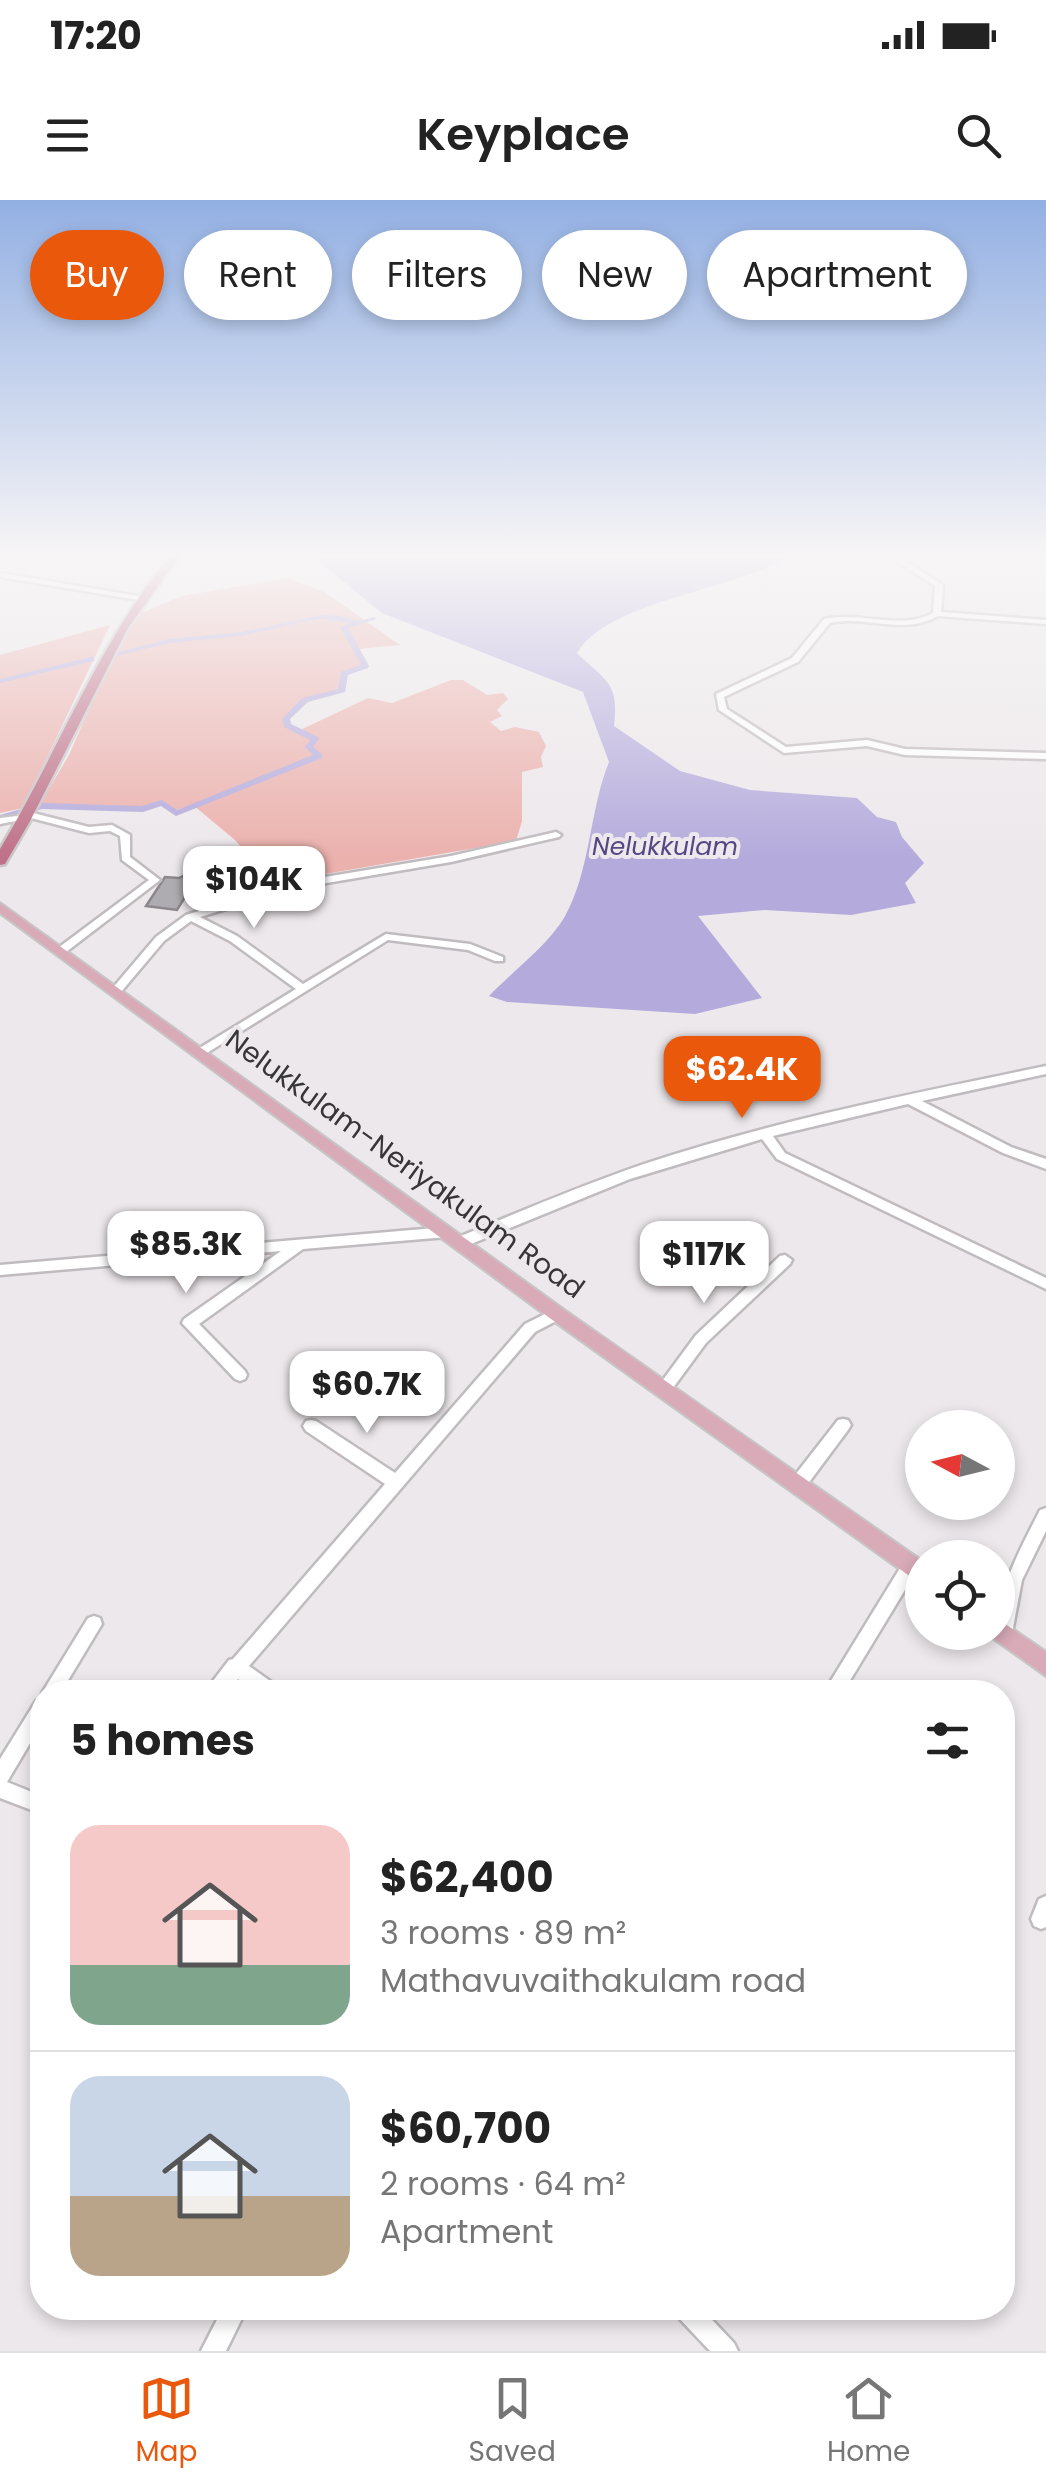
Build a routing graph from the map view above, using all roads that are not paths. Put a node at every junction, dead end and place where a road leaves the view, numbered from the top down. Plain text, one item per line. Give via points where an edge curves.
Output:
1 (104, 657) edge
2 (796, 657) edge
3 (1046, 756) edge
4 (28, 816) junction
5 (0, 821) edge
6 (556, 835) dead end
7 (0, 862) edge
8 (0, 907) edge
9 (190, 917) junction
10 (62, 950) junction
11 (500, 959) dead end
12 (301, 987) junction
13 (117, 990) junction
14 (202, 1052) junction
15 (1046, 1070) edge
16 (909, 1098) junction
17 (766, 1137) junction
18 (1046, 1164) edge
19 (454, 1237) junction
20 (303, 1243) junction
21 (784, 1260) dead end
22 (0, 1270) edge
23 (1046, 1284) edge
24 (557, 1314) junction
25 (240, 1375) dead end
26 (665, 1388) junction
27 (843, 1425) dead end
28 (311, 1426) dead end
29 (397, 1483) junction
30 (798, 1484) junction
31 (1046, 1515) edge
32 (905, 1560) edge
33 (1015, 1577) edge
34 (905, 1587) edge
35 (94, 1624) dead end
36 (1015, 1642) edge
37 (1046, 1665) edge
38 (235, 1666) junction
39 (59, 1680) edge
40 (224, 1680) edge
41 (254, 1680) edge
42 (841, 1680) edge
43 (30, 1727) edge
44 (0, 1776) edge
45 (0, 1789) edge
46 (30, 1800) edge
47 (229, 2320) edge
48 (696, 2320) edge
49 (213, 2351) edge
50 (726, 2351) edge

1 - 4 highway
2 - 3 street via 724,693 718,703 784,750 867,743 904,752
4 - 5 street
4 - 7 highway
4 - 10 street via 90,830 112,828 125,835 125,858 154,880
6 - 9 street via 289,886
8 - 10 main road, Nelukkulam-Neriyakulam Road
9 - 12 street via 219,926
9 - 13 street via 160,939
10 - 13 main road, Nelukkulam-Neriyakulam Road
11 - 12 street via 470,947 386,937
12 - 14 street
13 - 14 main road, Nelukkulam-Neriyakulam Road
14 - 19 main road, Nelukkulam-Neriyakulam Road
15 - 16 street
16 - 17 street
16 - 18 street
17 - 19 street via 684,1157
17 - 23 street via 781,1156
19 - 20 street
19 - 24 main road, Nelukkulam-Neriyakulam Road
20 - 22 street
20 - 25 street via 189,1323
21 - 26 street via 701,1340
24 - 26 main road, Nelukkulam-Neriyakulam Road
24 - 29 street via 530,1328
26 - 30 main road, Nelukkulam-Neriyakulam Road
27 - 30 street
28 - 29 street
29 - 38 street
30 - 32 main road, Nelukkulam-Neriyakulam Road
31 - 33 street
34 - 42 street
35 - 39 street
36 - 37 main road
38 - 40 street
38 - 41 street
43 - 44 street
45 - 46 street
47 - 49 street
48 - 50 street

